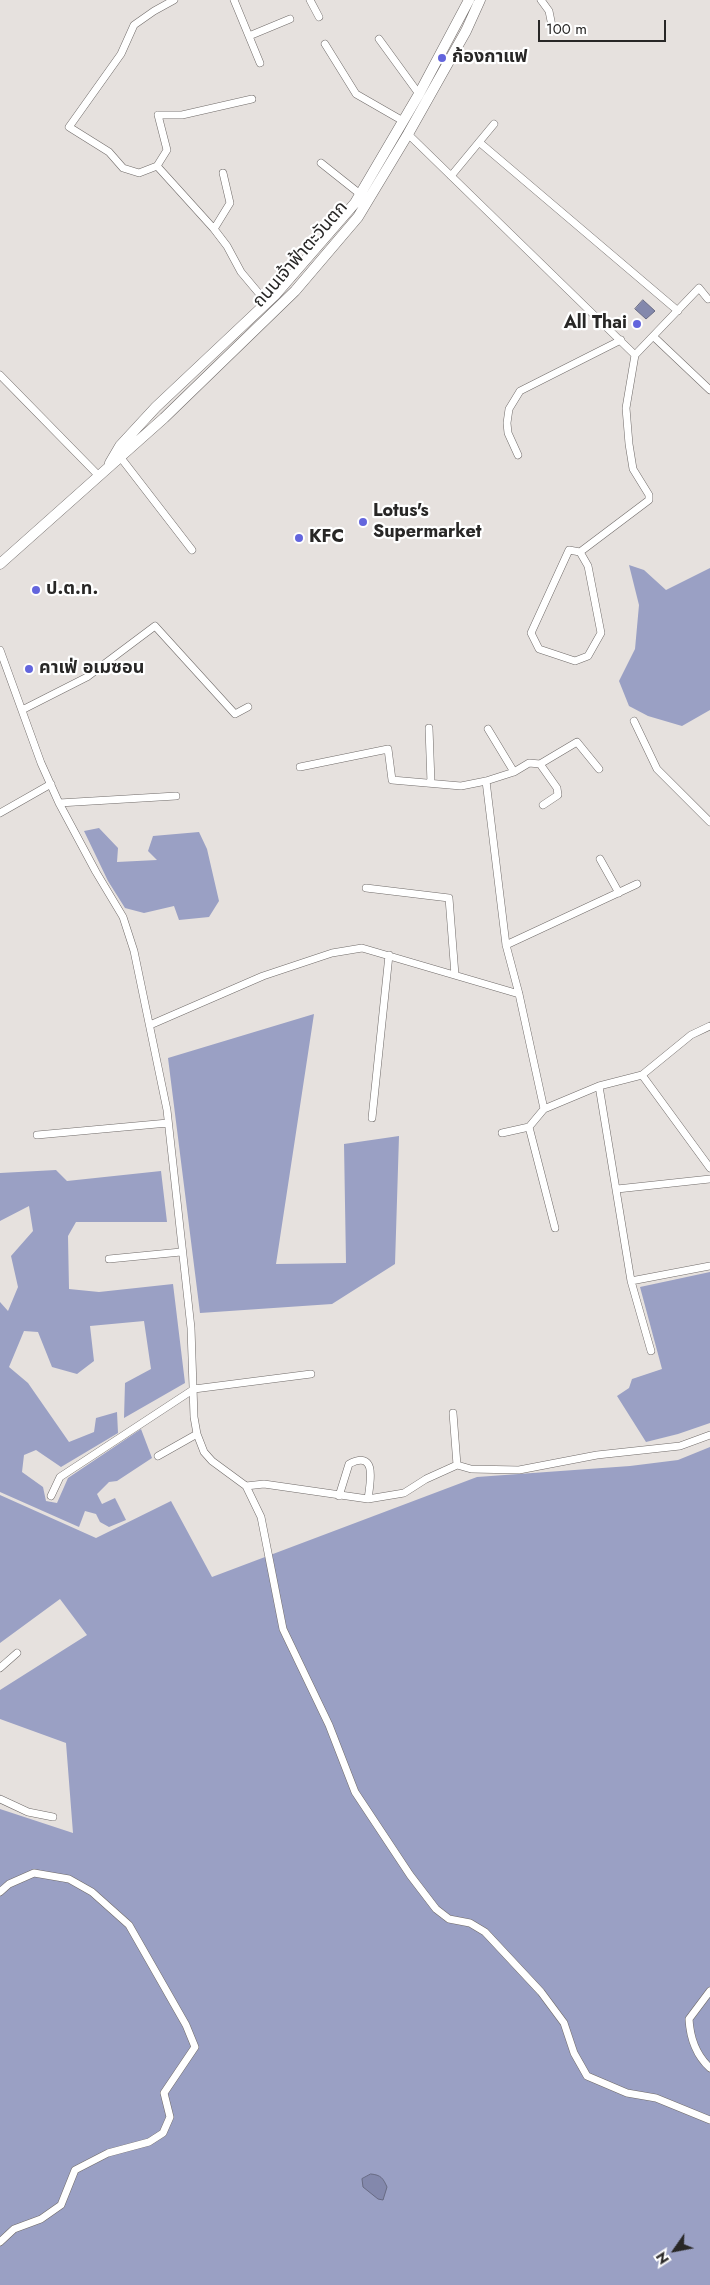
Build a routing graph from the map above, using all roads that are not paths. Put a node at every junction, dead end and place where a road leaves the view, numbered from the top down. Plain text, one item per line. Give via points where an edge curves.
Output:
1 (174, 0) edge
2 (234, 0) edge
3 (310, 0) edge
4 (469, 0) edge
5 (480, 0) edge
6 (541, 0) edge
7 (319, 17) dead end
8 (290, 20) dead end
9 (552, 26) dead end
10 (249, 36) junction
11 (380, 39) dead end
12 (326, 44) dead end
13 (260, 63) dead end
14 (419, 94) junction
15 (252, 99) dead end
16 (403, 121) junction
17 (494, 124) dead end
18 (408, 134) junction
19 (479, 142) junction
20 (321, 163) dead end
21 (157, 166) junction
22 (223, 173) dead end
23 (451, 176) junction
24 (360, 194) junction
25 (214, 229) junction
26 (708, 299) dead end
27 (267, 302) junction
28 (678, 311) junction
29 (654, 337) junction
30 (621, 340) junction
31 (635, 355) junction
32 (0, 375) edge
33 (710, 390) edge
34 (518, 455) dead end
35 (121, 458) junction
36 (110, 464) junction
37 (98, 475) junction
38 (192, 550) dead end
39 (580, 552) junction
40 (0, 564) edge
41 (0, 650) edge
42 (248, 707) dead end
43 (22, 710) junction
44 (634, 721) dead end
45 (429, 728) dead end
46 (488, 729) dead end
47 (540, 764) junction
48 (300, 767) dead end
49 (599, 769) dead end
50 (514, 772) junction
51 (486, 781) junction
52 (430, 783) junction
53 (51, 784) junction
54 (176, 796) dead end
55 (59, 803) junction
56 (543, 805) dead end
57 (0, 813) edge
58 (710, 822) edge
59 (600, 859) dead end
60 (636, 884) dead end
61 (366, 888) dead end
62 (619, 893) junction
63 (506, 945) junction
64 (389, 955) junction
65 (455, 975) junction
66 (519, 994) junction
67 (150, 1025) junction
68 (710, 1026) edge
69 (642, 1075) junction
70 (600, 1086) junction
71 (544, 1109) junction
72 (372, 1118) dead end
73 (168, 1123) junction
74 (528, 1127) junction
75 (502, 1133) dead end
76 (37, 1135) dead end
77 (710, 1168) edge
78 (710, 1179) edge
79 (617, 1189) junction
80 (555, 1228) dead end
81 (181, 1252) junction
82 (109, 1259) dead end
83 (710, 1266) edge
84 (632, 1281) junction
85 (651, 1351) dead end
86 (312, 1374) dead end
87 (194, 1389) junction
88 (453, 1413) dead end
89 (196, 1434) junction
90 (710, 1435) edge
91 (158, 1456) dead end
92 (457, 1465) junction
93 (246, 1486) junction
94 (51, 1496) dead end
95 (339, 1496) junction
96 (368, 1499) junction
97 (17, 1653) dead end
98 (0, 1668) edge
99 (0, 1799) edge
100 (53, 1817) dead end
101 (0, 1892) edge
102 (710, 1991) edge
103 (710, 2068) edge
104 (710, 2120) edge
105 (0, 2242) edge

1 - 21 street via 134,25 121,54 68,128 109,152 123,168 139,173
2 - 10 street
3 - 7 street
4 - 14 main road, ถนนเจ้าฟ้าตะวันตก
5 - 18 main road, ถนนเจ้าฟ้าตะวันตก
6 - 9 street via 549,10
8 - 10 street
10 - 13 street
11 - 14 street
12 - 16 street via 356,94
14 - 16 main road, ถนนเจ้าฟ้าตะวันตก
15 - 21 street via 182,116 158,115 167,150
16 - 24 main road, ถนนเจ้าฟ้าตะวันตก
17 - 19 street
18 - 23 street
18 - 35 main road, ถนนเจ้าฟ้าตะวันตก via 358,217 294,291
19 - 23 street
19 - 28 street
20 - 24 street
21 - 25 street
22 - 25 street via 230,203
23 - 30 street
24 - 27 main road, ถนนเจ้าฟ้าตะวันตก
25 - 27 street via 241,272
26 - 28 street via 698,288
27 - 36 main road, ถนนเจ้าฟ้าตะวันตก via 156,406 120,446
28 - 29 street
29 - 31 street
29 - 33 street
30 - 31 street
30 - 34 street via 520,391 509,408 507,423
31 - 39 street via 626,408 629,444 633,469 649,500
32 - 37 street
35 - 36 main road, ถนนเจ้าฟ้าตะวันตก
35 - 38 street
36 - 37 main road, ถนนเจ้าฟ้าตะวันตก
37 - 40 main road, ถนนเจ้าฟ้าตะวันตก
39 - 39 street via 569,550 531,632 539,649 575,661 588,656 601,634 588,566
41 - 43 street
42 - 43 street via 234,714 155,626 86,676
43 - 53 street
44 - 58 street via 657,769
45 - 52 street
46 - 50 street
47 - 49 street via 577,742
47 - 50 street via 530,763
47 - 56 street via 557,788 558,795
48 - 52 street via 388,749 392,780
50 - 51 street
51 - 52 street via 461,786
51 - 63 street
53 - 55 street
53 - 57 street
54 - 55 street
55 - 67 street via 123,916
59 - 62 street
60 - 62 street
61 - 65 street via 449,898
62 - 63 street
63 - 66 street
64 - 65 street
64 - 67 street via 362,948 332,953 263,976
64 - 72 street
65 - 66 street
66 - 71 street
67 - 73 street
68 - 69 street via 691,1035
69 - 70 street
69 - 77 street
70 - 71 street
70 - 79 street
71 - 74 street
73 - 76 street
73 - 81 street
74 - 75 street
74 - 80 street
78 - 79 street
79 - 84 street
81 - 82 street
81 - 87 street via 191,1328
83 - 84 street
84 - 85 street
86 - 87 street
87 - 89 street
87 - 94 street via 60,1477
88 - 92 street
89 - 91 street
89 - 93 street via 212,1461
90 - 92 street via 680,1446 597,1455 519,1470 471,1469
92 - 96 street via 404,1493
93 - 95 street via 264,1484
93 - 104 street via 261,1517 283,1628 329,1725 355,1792 410,1876 436,1909 449,1919 470,1923 485,1932 541,1992 564,2023 574,2053 587,2076 627,2093 656,2098
95 - 96 street
95 - 96 street via 349,1464 364,1460 371,1470
97 - 98 street
99 - 100 street via 28,1812
101 - 105 street via 34,1872 69,1879 92,1892 129,1925 186,2025 195,2047 164,2093 170,2117 162,2133 149,2142 108,2153 75,2170 61,2205 41,2219 14,2229
102 - 103 street via 689,2019 690,2036 702,2060

